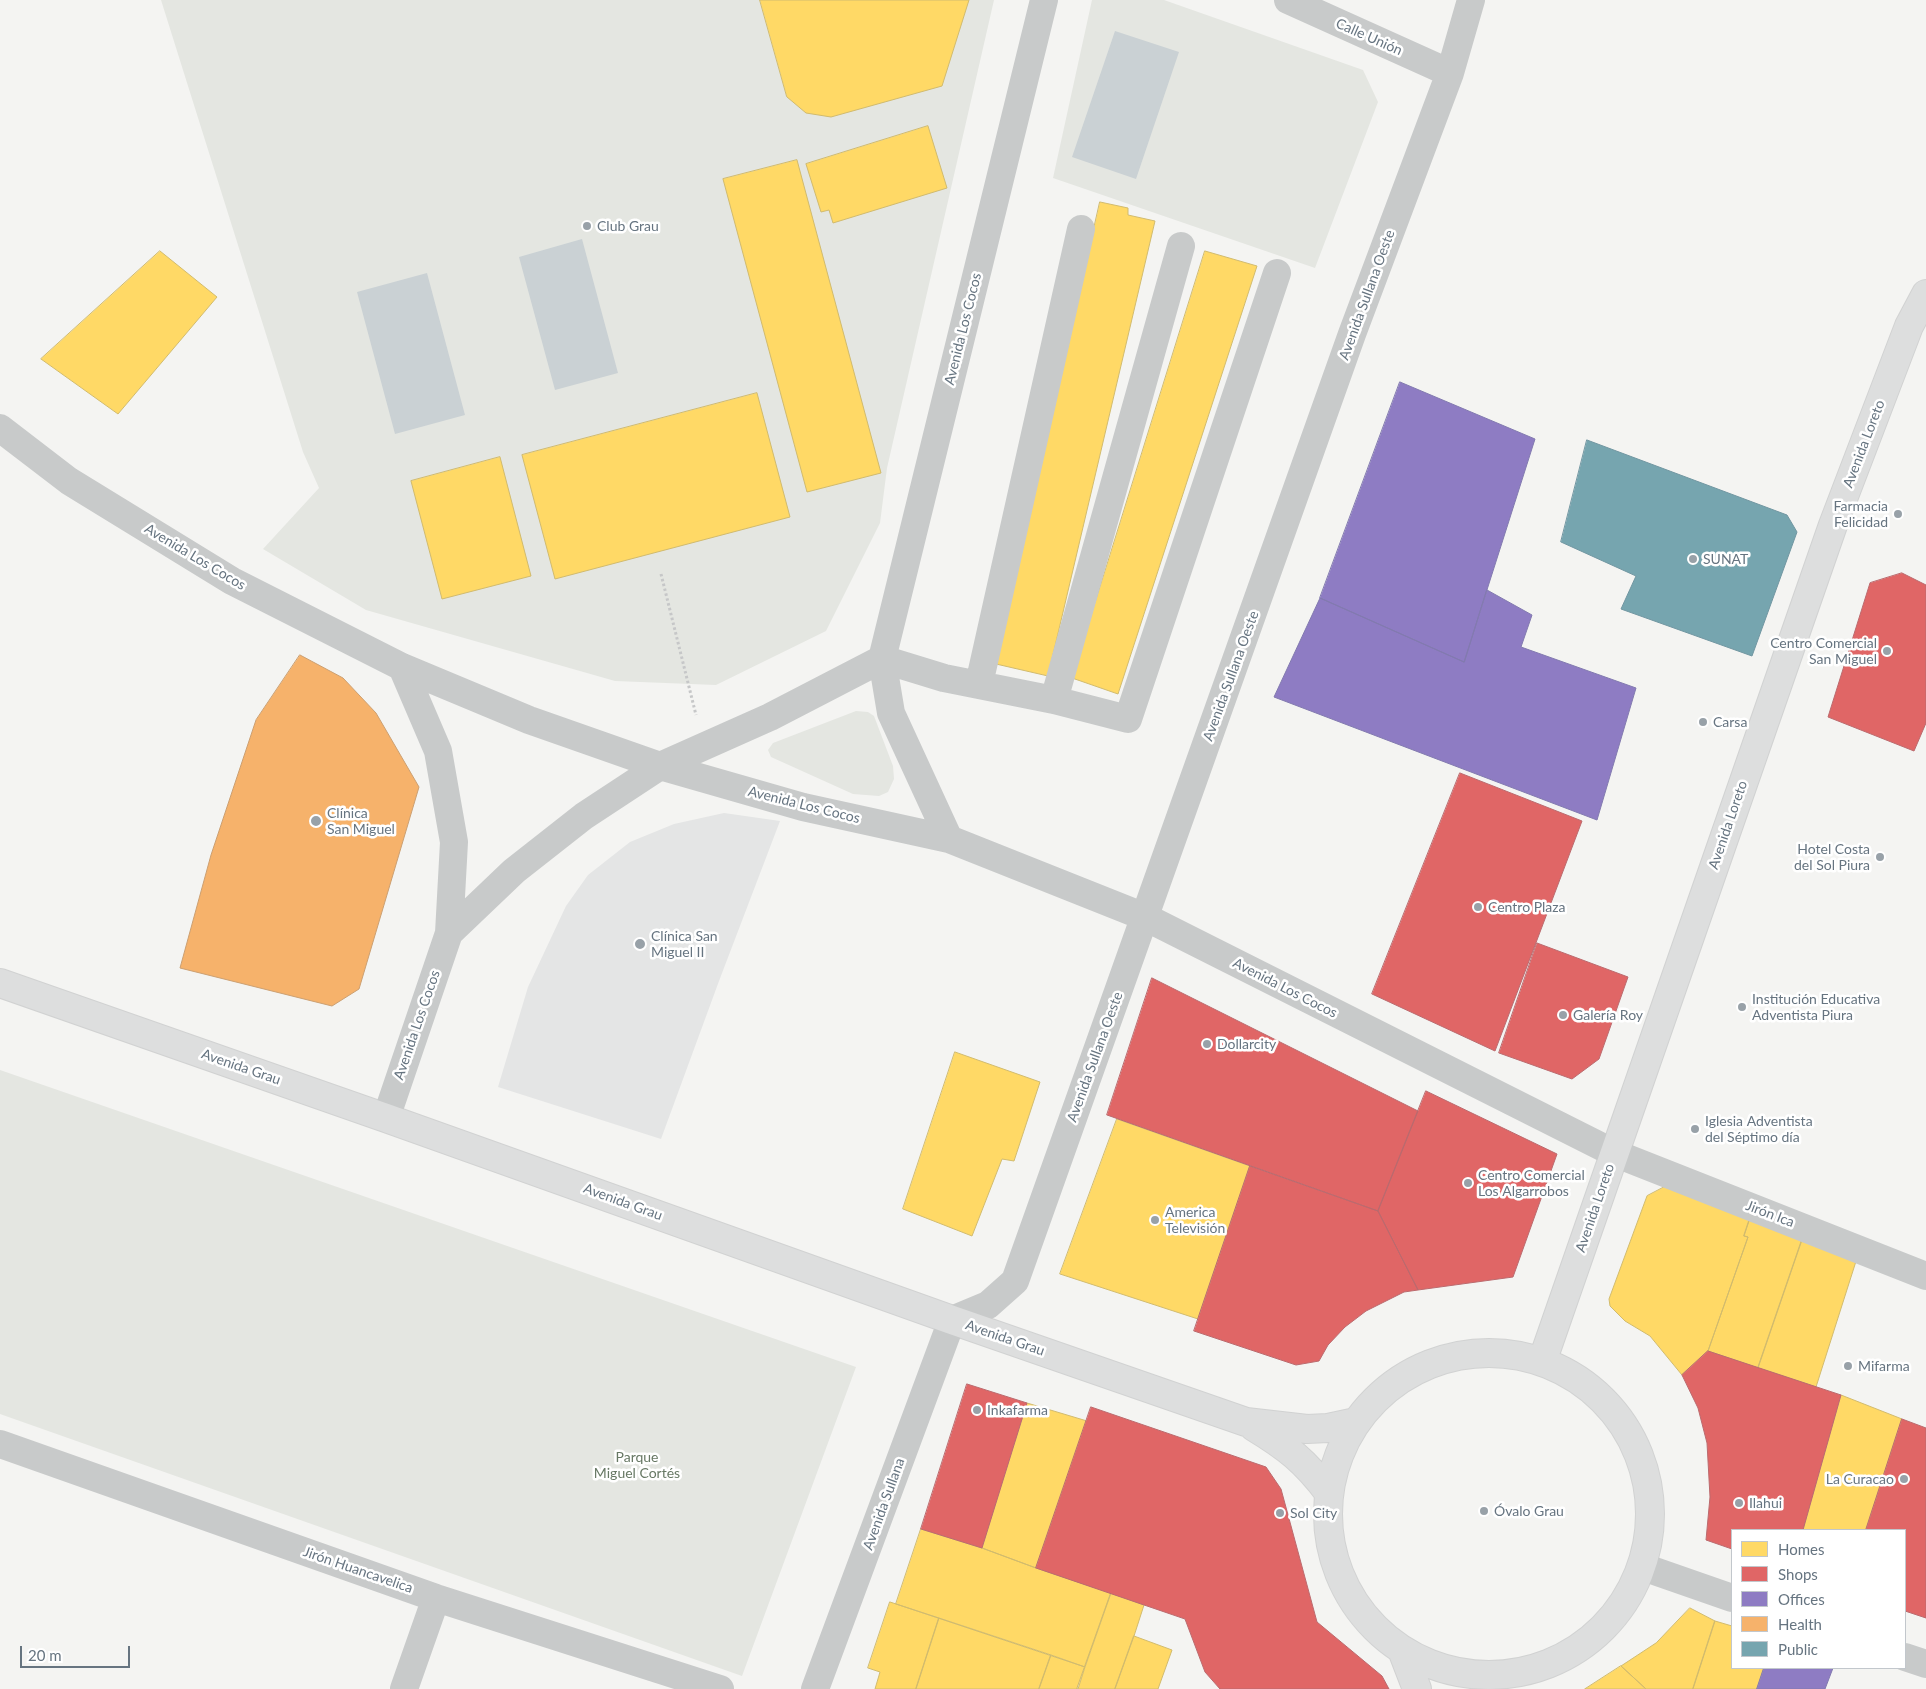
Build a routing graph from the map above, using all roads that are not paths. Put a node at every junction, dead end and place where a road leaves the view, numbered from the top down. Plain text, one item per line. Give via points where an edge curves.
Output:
1 (1044, 0) edge
2 (1288, 0) edge
3 (1471, 0) edge
4 (1450, 73) junction
5 (1081, 229) dead end
6 (1181, 246) dead end
7 (1277, 273) dead end
8 (1926, 294) edge
9 (0, 428) edge
10 (882, 659) junction
11 (402, 667) junction
12 (979, 684) junction
13 (1054, 700) junction
14 (660, 766) junction
15 (949, 839) junction
16 (1145, 917) junction
17 (449, 933) junction
18 (0, 983) edge
19 (386, 1118) junction
20 (1614, 1153) junction
21 (1926, 1276) edge
22 (952, 1320) junction
23 (1542, 1362) junction
24 (1246, 1422) junction
25 (1356, 1422) junction
26 (0, 1444) edge
27 (1329, 1492) junction
28 (1643, 1567) junction
29 (436, 1598) junction
30 (1731, 1598) edge
31 (1402, 1650) junction
32 (1906, 1656) edge
33 (1926, 1664) edge
34 (1461, 1673) junction
35 (404, 1689) edge
36 (720, 1689) edge
37 (815, 1689) edge
38 (1417, 1689) edge
39 (1437, 1689) edge

1 - 10 street, Avenida Los Cocos
2 - 4 street, Calle Unión
3 - 4 street, Avenida Sullana Oeste
4 - 16 street, Avenida Sullana Oeste via 1352,334
5 - 12 street
6 - 13 street
7 - 13 street via 1128,719
8 - 20 main road, Avenida Loreto via 1909,326 1832,525
9 - 11 street, Avenida Los Cocos via 69,482 232,580
10 - 12 street via 944,678
10 - 14 street, Avenida Los Cocos via 770,717
10 - 15 street, Avenida Los Cocos via 892,713
11 - 14 street, Avenida Los Cocos via 529,720
11 - 17 street, Avenida Los Cocos via 440,760 454,842
12 - 13 street
14 - 15 street, Avenida Los Cocos via 803,807
14 - 17 street, Avenida Los Cocos via 560,834 514,871
15 - 16 street, Avenida Los Cocos
16 - 20 street, Avenida Los Cocos
16 - 22 street, Avenida Sullana Oeste via 1015,1281 988,1305
17 - 19 street, Avenida Los Cocos
18 - 19 main road, Avenida Grau
19 - 22 main road, Avenida Grau
20 - 21 street, Jirón Ica
20 - 23 main road, Avenida Loreto
22 - 24 main road, Avenida Grau
22 - 37 street, Avenida Sullana
23 - 25 main road via 1501,1354 1459,1356 1420,1369 1405,1378 1384,1392
23 - 28 main road via 1587,1386 1611,1410 1622,1422 1645,1467 1652,1517
24 - 25 main road, Avenida Grau via 1307,1429
24 - 27 main road, Avenida Grau via 1296,1455
25 - 27 main road via 1338,1456
26 - 29 street, Jirón Huancavelica
27 - 31 main road via 1328,1529 1336,1565 1351,1598 1374,1627
28 - 30 street
28 - 34 main road via 1622,1607 1590,1641 1551,1663 1507,1675
29 - 35 street
29 - 36 street, Jirón Huancavelica
31 - 34 main road via 1430,1664
31 - 38 main road
32 - 33 street
34 - 39 main road

